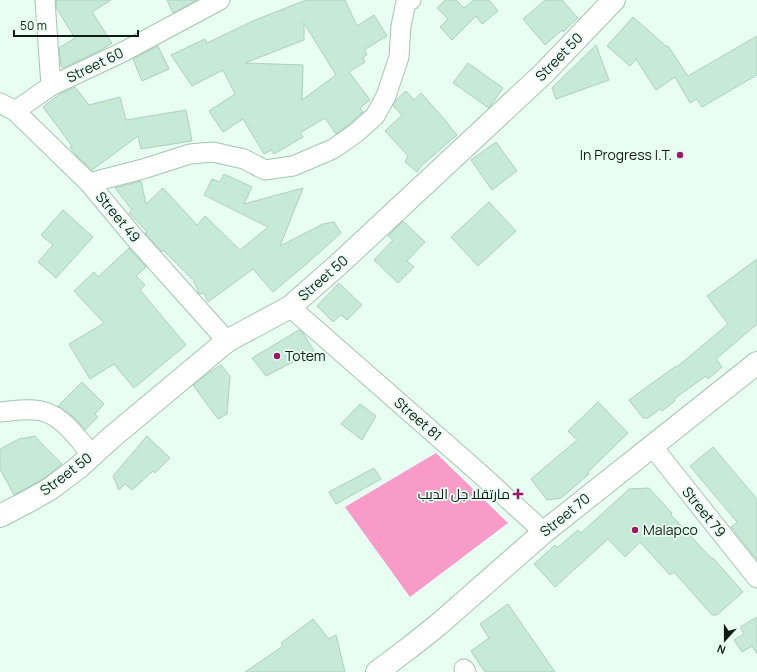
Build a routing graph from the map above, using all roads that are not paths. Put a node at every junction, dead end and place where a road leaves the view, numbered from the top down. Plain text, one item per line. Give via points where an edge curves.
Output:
1 (45, 0) edge
2 (220, 0) edge
3 (412, 0) edge
4 (614, 0) edge
5 (51, 86) junction
6 (7, 107) edge
7 (89, 183) junction
8 (290, 307) junction
9 (227, 341) junction
10 (757, 363) edge
11 (0, 412) edge
12 (652, 446) junction
13 (92, 455) junction
14 (0, 516) edge
15 (544, 532) junction
16 (757, 578) edge
17 (377, 672) edge

1 - 5 street
2 - 5 street, Street 60 via 123,52
3 - 7 street via 406,2 399,57 386,96 375,116 333,149 293,166 265,170 244,159 213,152 190,154
4 - 8 street, Street 50 via 543,74
5 - 6 street, Street 60
6 - 7 street, Street 49
7 - 9 street, Street 49
8 - 9 street, Street 50
8 - 15 street, Street 81
9 - 13 street, Street 50
10 - 12 street, Street 70
11 - 13 street via 44,411 64,424
12 - 15 street, Street 70
12 - 16 street, Street 79
13 - 14 street, Street 50 via 50,489
15 - 17 street, Street 70 via 438,625

